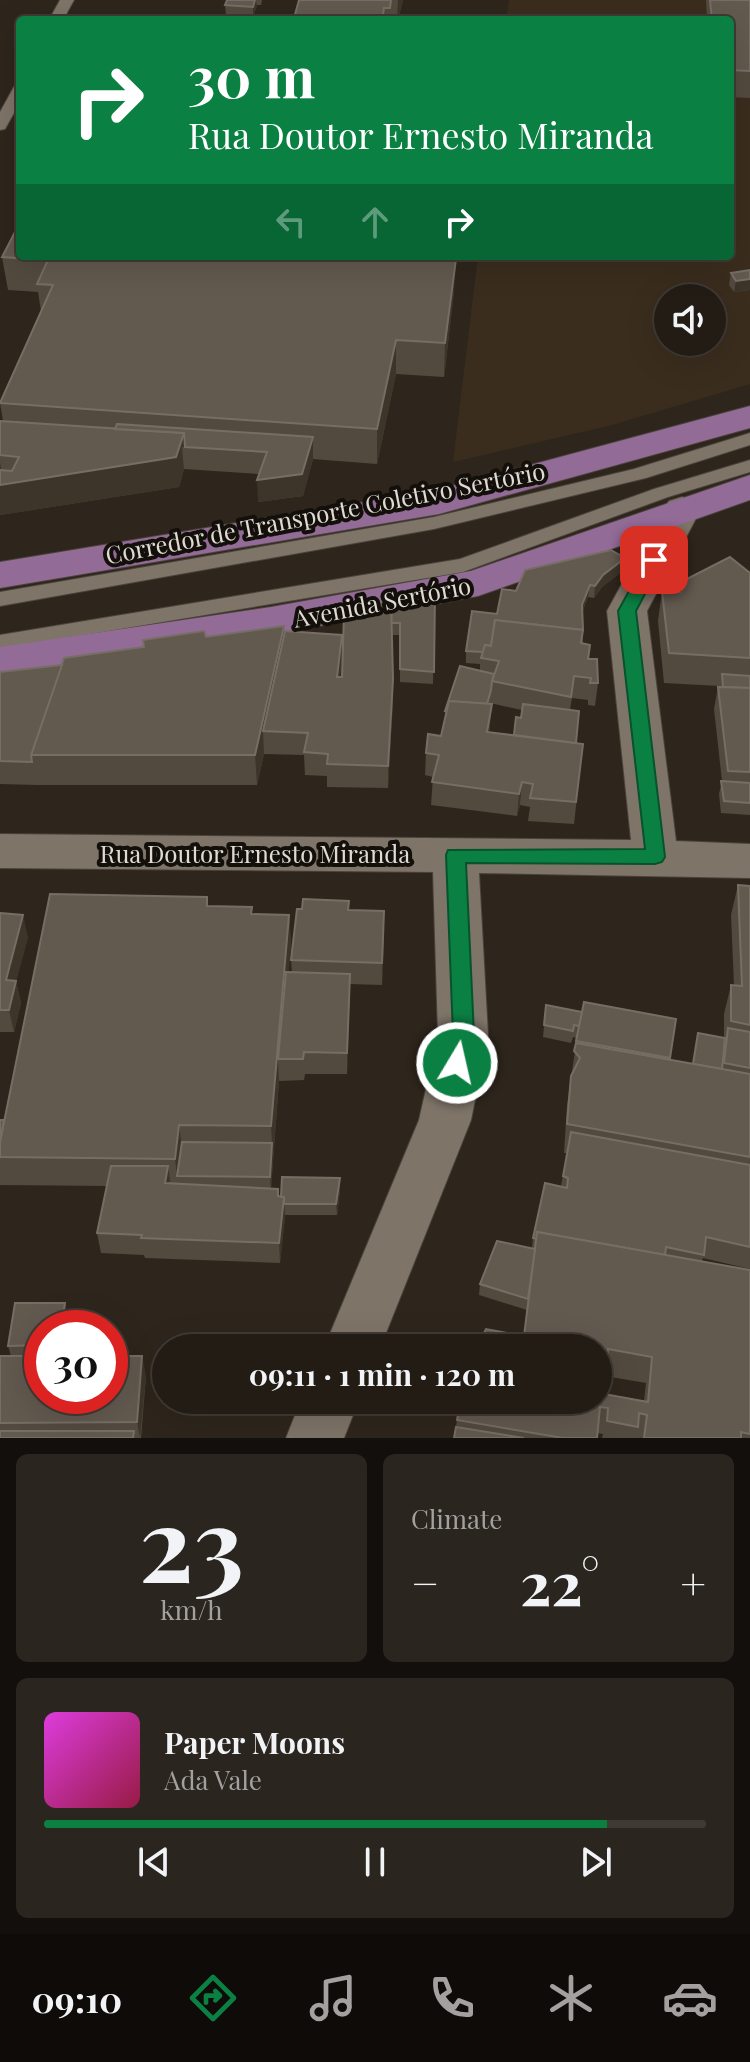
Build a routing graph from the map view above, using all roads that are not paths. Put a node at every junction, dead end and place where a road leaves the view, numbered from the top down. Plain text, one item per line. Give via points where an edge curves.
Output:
1 (16, 96) edge
2 (0, 126) edge
3 (750, 417) edge
4 (750, 439) edge
5 (750, 466) edge
6 (750, 487) edge
7 (682, 509) junction
8 (0, 575) edge
9 (0, 599) edge
10 (0, 642) edge
11 (0, 662) edge
12 (0, 851) edge
13 (455, 855) junction
14 (655, 857) junction
15 (750, 861) edge
16 (358, 1334) edge
17 (324, 1414) edge
18 (315, 1438) edge

1 - 2 lane
3 - 8 main road via 439,502
4 - 9 lane, Corredor de Transporte Coletivo Sertório via 639,474 434,523
5 - 10 lane via 463,565
6 - 7 main road, Avenida Sertório
7 - 11 main road, Avenida Sertório via 478,583
7 - 14 street via 627,611
12 - 13 street, Rua Doutor Ernesto Miranda
13 - 14 street, Rua Doutor Ernesto Miranda
13 - 16 street via 463,1035 445,1120
14 - 15 street, Rua Doutor Ernesto Miranda
17 - 18 street

